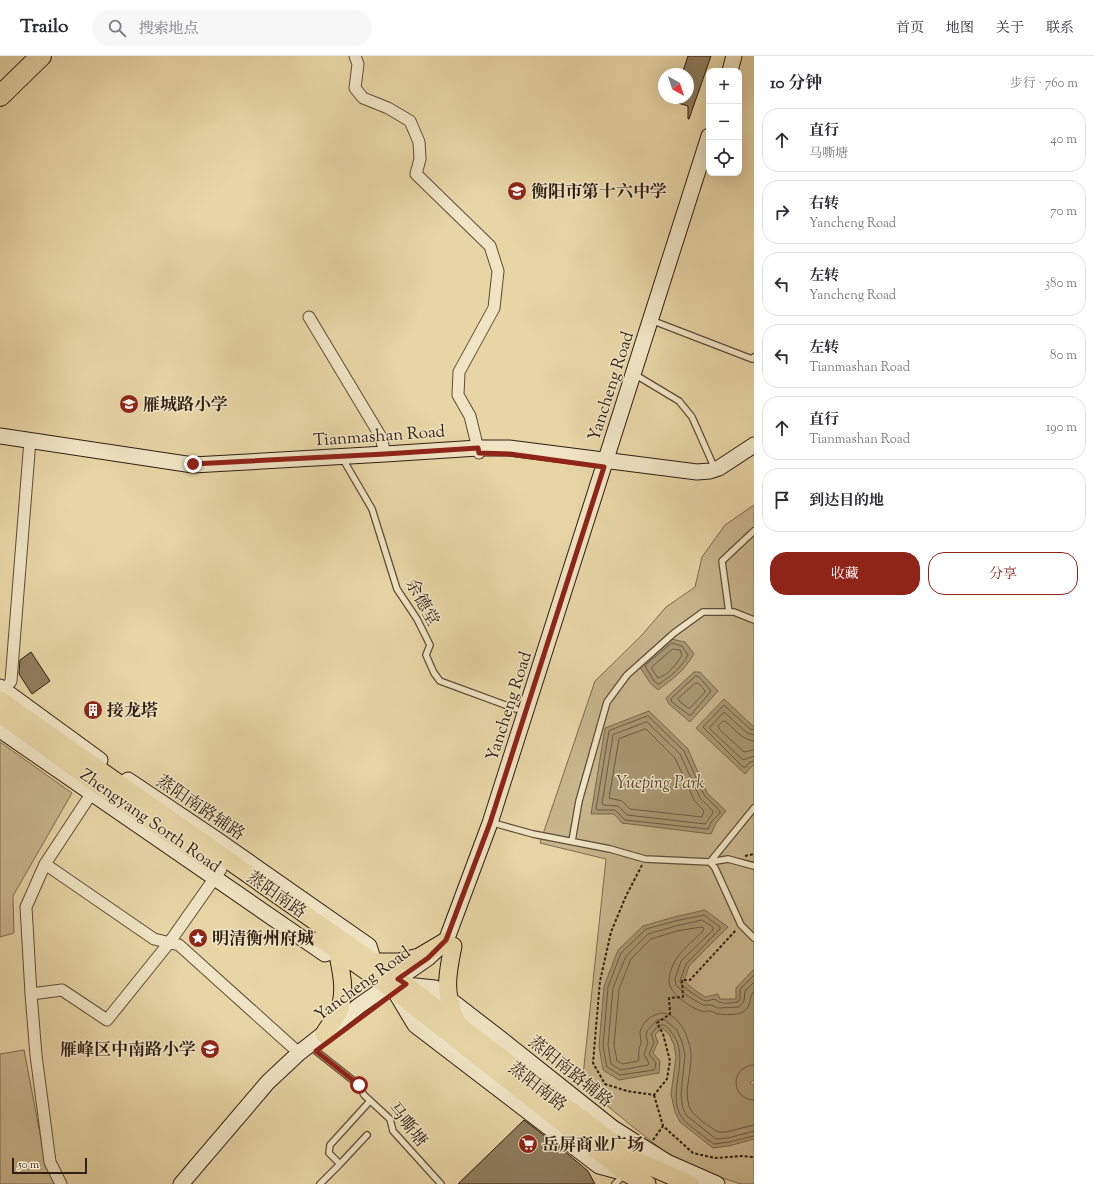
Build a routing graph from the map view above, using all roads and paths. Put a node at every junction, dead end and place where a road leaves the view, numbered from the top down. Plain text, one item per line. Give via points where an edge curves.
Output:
1 (41, 56) edge
2 (355, 56) edge
3 (734, 56) edge
4 (740, 56) edge
5 (731, 68) edge
6 (736, 68) edge
7 (0, 96) edge
8 (708, 140) edge
9 (706, 164) edge
10 (309, 317) dead end
11 (656, 322) junction
12 (754, 357) edge
13 (639, 377) junction
14 (0, 436) edge
15 (0, 440) edge
16 (30, 442) junction
17 (754, 444) edge
18 (479, 450) junction
19 (754, 452) edge
20 (385, 454) junction
21 (344, 461) junction
22 (608, 464) junction
23 (715, 469) junction
24 (754, 531) edge
25 (729, 612) junction
26 (754, 620) edge
27 (1, 694) edge
28 (516, 709) dead end
29 (0, 714) edge
30 (0, 730) edge
31 (94, 789) junction
32 (754, 808) edge
33 (497, 824) junction
34 (572, 841) junction
35 (645, 859) junction
36 (710, 862) junction
37 (45, 864) junction
38 (754, 866) edge
39 (218, 874) junction
40 (741, 924) junction
41 (754, 938) edge
42 (169, 943) junction
43 (449, 943) junction
44 (337, 950) junction
45 (374, 962) junction
46 (397, 985) junction
47 (31, 994) junction
48 (448, 998) junction
49 (458, 1024) junction
50 (324, 1034) junction
51 (316, 1051) junction
52 (299, 1054) junction
53 (654, 1095) junction
54 (370, 1101) junction
55 (367, 1135) dead end
56 (754, 1157) edge
57 (340, 1164) junction
58 (626, 1180) edge
59 (61, 1184) edge
60 (181, 1184) edge
61 (192, 1184) edge
62 (320, 1184) edge
63 (441, 1184) edge
64 (647, 1184) edge
65 (690, 1184) edge
66 (717, 1184) edge

1 - 7 highway
2 - 18 street via 358,64 355,88 363,98 388,108 410,121 419,142 420,159 416,174 490,246 498,271 494,308 459,372 458,395 470,416
3 - 5 street
4 - 6 street
8 - 22 street, Yancheng Road
9 - 11 street, Yancheng Road
10 - 20 street via 381,437
11 - 12 lane via 752,359
11 - 13 street, Yancheng Road
13 - 22 street, Yancheng Road
13 - 23 lane via 679,401 692,416
14 - 16 street, Tianmashan Road
15 - 16 street, Tianmashan Road
16 - 20 street, Tianmashan Road via 193,464
16 - 21 street, Tianmashan Road via 193,469
16 - 27 street via 11,681
17 - 23 street, Tianmashan Road
18 - 20 street, Tianmashan Road
18 - 21 street, Tianmashan Road
18 - 22 street, Tianmashan Road
19 - 22 street, Tianmashan Road via 712,477 699,478
21 - 28 lane, 余德堂 via 372,509 397,589 417,618 430,644 426,655 434,674 440,681
22 - 23 street, Tianmashan Road via 697,472
22 - 33 street, Yancheng Road
22 - 43 street, Yancheng Road
24 - 25 lane via 722,561
25 - 26 lane
25 - 34 lane via 703,612 674,633 626,675 607,702 579,801
27 - 45 main road, 蒸阳南路
29 - 31 main road, Zhengyang Sorth Road
30 - 31 street
31 - 37 street
31 - 39 main road, Zhengyang Sorth Road
32 - 36 lane
33 - 34 lane
33 - 43 street, Yancheng Road
34 - 35 lane
35 - 36 lane
35 - 53 path via 611,932 600,981 593,1063 605,1084 627,1091
36 - 38 lane via 728,859
36 - 40 lane
37 - 42 street via 154,939
37 - 47 street via 26,907
39 - 42 street
39 - 44 main road, Zhengyang Sorth Road
40 - 41 lane
40 - 53 path via 690,980 682,980 683,997 669,998 670,1014 656,1023 663,1034 670,1061 667,1079
42 - 47 street via 107,1020 62,990
42 - 52 street via 179,945
43 - 45 main road via 419,957 399,962
43 - 46 street, Yancheng Road via 435,964
43 - 48 main road
44 - 46 main road, Zhengyang Sorth Road
44 - 50 main road via 343,980 342,998 338,1013
45 - 46 main road, 蒸阳南路
46 - 48 street, 蒸阳南路辅路 via 436,988
46 - 49 main road, 蒸阳南路
46 - 50 street, Yancheng Road via 360,1005
46 - 51 street, Yancheng Road
46 - 58 main road, Zhengyang Sorth Road
47 - 59 street via 50,1162
48 - 49 main road
48 - 66 street, 蒸阳南路辅路 via 613,1128 667,1162
49 - 65 main road, 蒸阳南路 via 637,1161
50 - 52 street, Yancheng Road
51 - 54 lane, 马嘶塘 via 359,1085
51 - 61 street, Yancheng Road via 273,1088
52 - 60 street, Yancheng Road via 268,1082
53 - 56 path via 663,1126 693,1153 715,1158
54 - 57 lane via 330,1145 329,1153
54 - 63 lane, 马嘶塘 via 390,1119 393,1130
55 - 57 lane
57 - 62 lane
58 - 64 main road, Zhengyang Sorth Road

